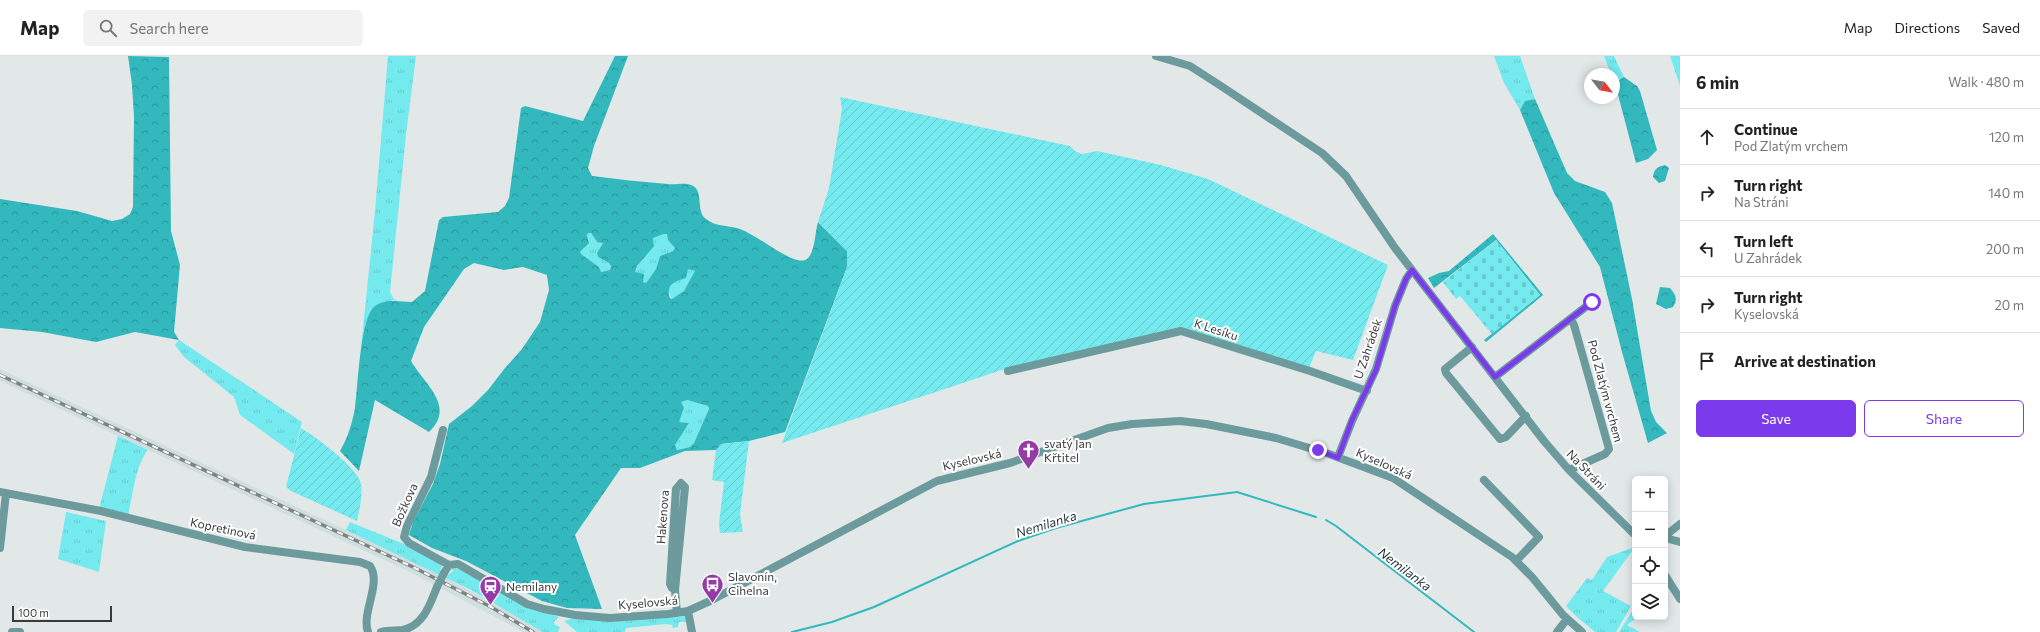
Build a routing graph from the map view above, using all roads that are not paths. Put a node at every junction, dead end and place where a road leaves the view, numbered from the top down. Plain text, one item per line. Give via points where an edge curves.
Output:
1 (1156, 56) edge
2 (1412, 270) junction
3 (1592, 302) dead end
4 (1571, 318) junction
5 (1472, 347) junction
6 (1008, 371) dead end
7 (1495, 377) junction
8 (1366, 391) junction
9 (1526, 416) junction
10 (442, 430) dead end
11 (1338, 458) junction
12 (1569, 470) junction
13 (1484, 480) dead end
14 (3, 493) edge
15 (1680, 524) edge
16 (1632, 532) edge
17 (1668, 534) edge
18 (1668, 538) edge
19 (1680, 542) edge
20 (0, 548) edge
21 (1516, 561) junction
22 (449, 565) junction
23 (1668, 580) edge
24 (675, 590) junction
25 (1680, 599) edge
26 (688, 611) junction
27 (677, 613) junction
28 (1567, 619) junction
29 (410, 630) edge
30 (12, 632) edge
31 (20, 632) edge
32 (368, 632) edge
33 (381, 632) edge
34 (692, 632) edge
35 (1556, 632) edge
36 (1582, 632) edge

1 - 2 street, Na Stráni via 1190,66 1322,153 1346,176
2 - 5 street, Na Stráni
2 - 8 street, U Zahrádek via 1395,306 1379,362
3 - 4 street
4 - 7 street
4 - 12 street, Pod Zlatým vrchem via 1609,449 1605,454
5 - 7 street, Na Stráni
5 - 9 street via 1445,368 1460,391 1500,439
6 - 8 street, K Lesíku via 1182,331
7 - 9 street, Na Stráni
8 - 11 street, U Zahrádek
9 - 12 street, Na Stráni
10 - 22 street, Božkova via 431,477 404,537 409,543
11 - 21 street, Kyselovská via 1380,472 1404,485
11 - 26 street, Kyselovská via 1276,438 1195,422 1144,423 1108,428 1010,463 954,475 929,484
12 - 16 street, Na Stráni
13 - 21 street via 1539,536
14 - 20 street, Kopretinová
14 - 32 street, Kopretinová via 101,511 245,547 360,562 370,566 373,576 366,621
15 - 17 street
18 - 19 street
21 - 28 street, Kyselovská
22 - 27 street, Kyselovská via 459,564 517,599 550,611 603,618
22 - 29 street, bridge via 424,615
23 - 25 street
24 - 24 street, Hakenova via 670,584 676,489 681,483 685,488
24 - 27 street
26 - 27 street, Kyselovská
26 - 34 street
28 - 35 street
28 - 36 street, Kyselovská
29 - 33 street
30 - 31 street

